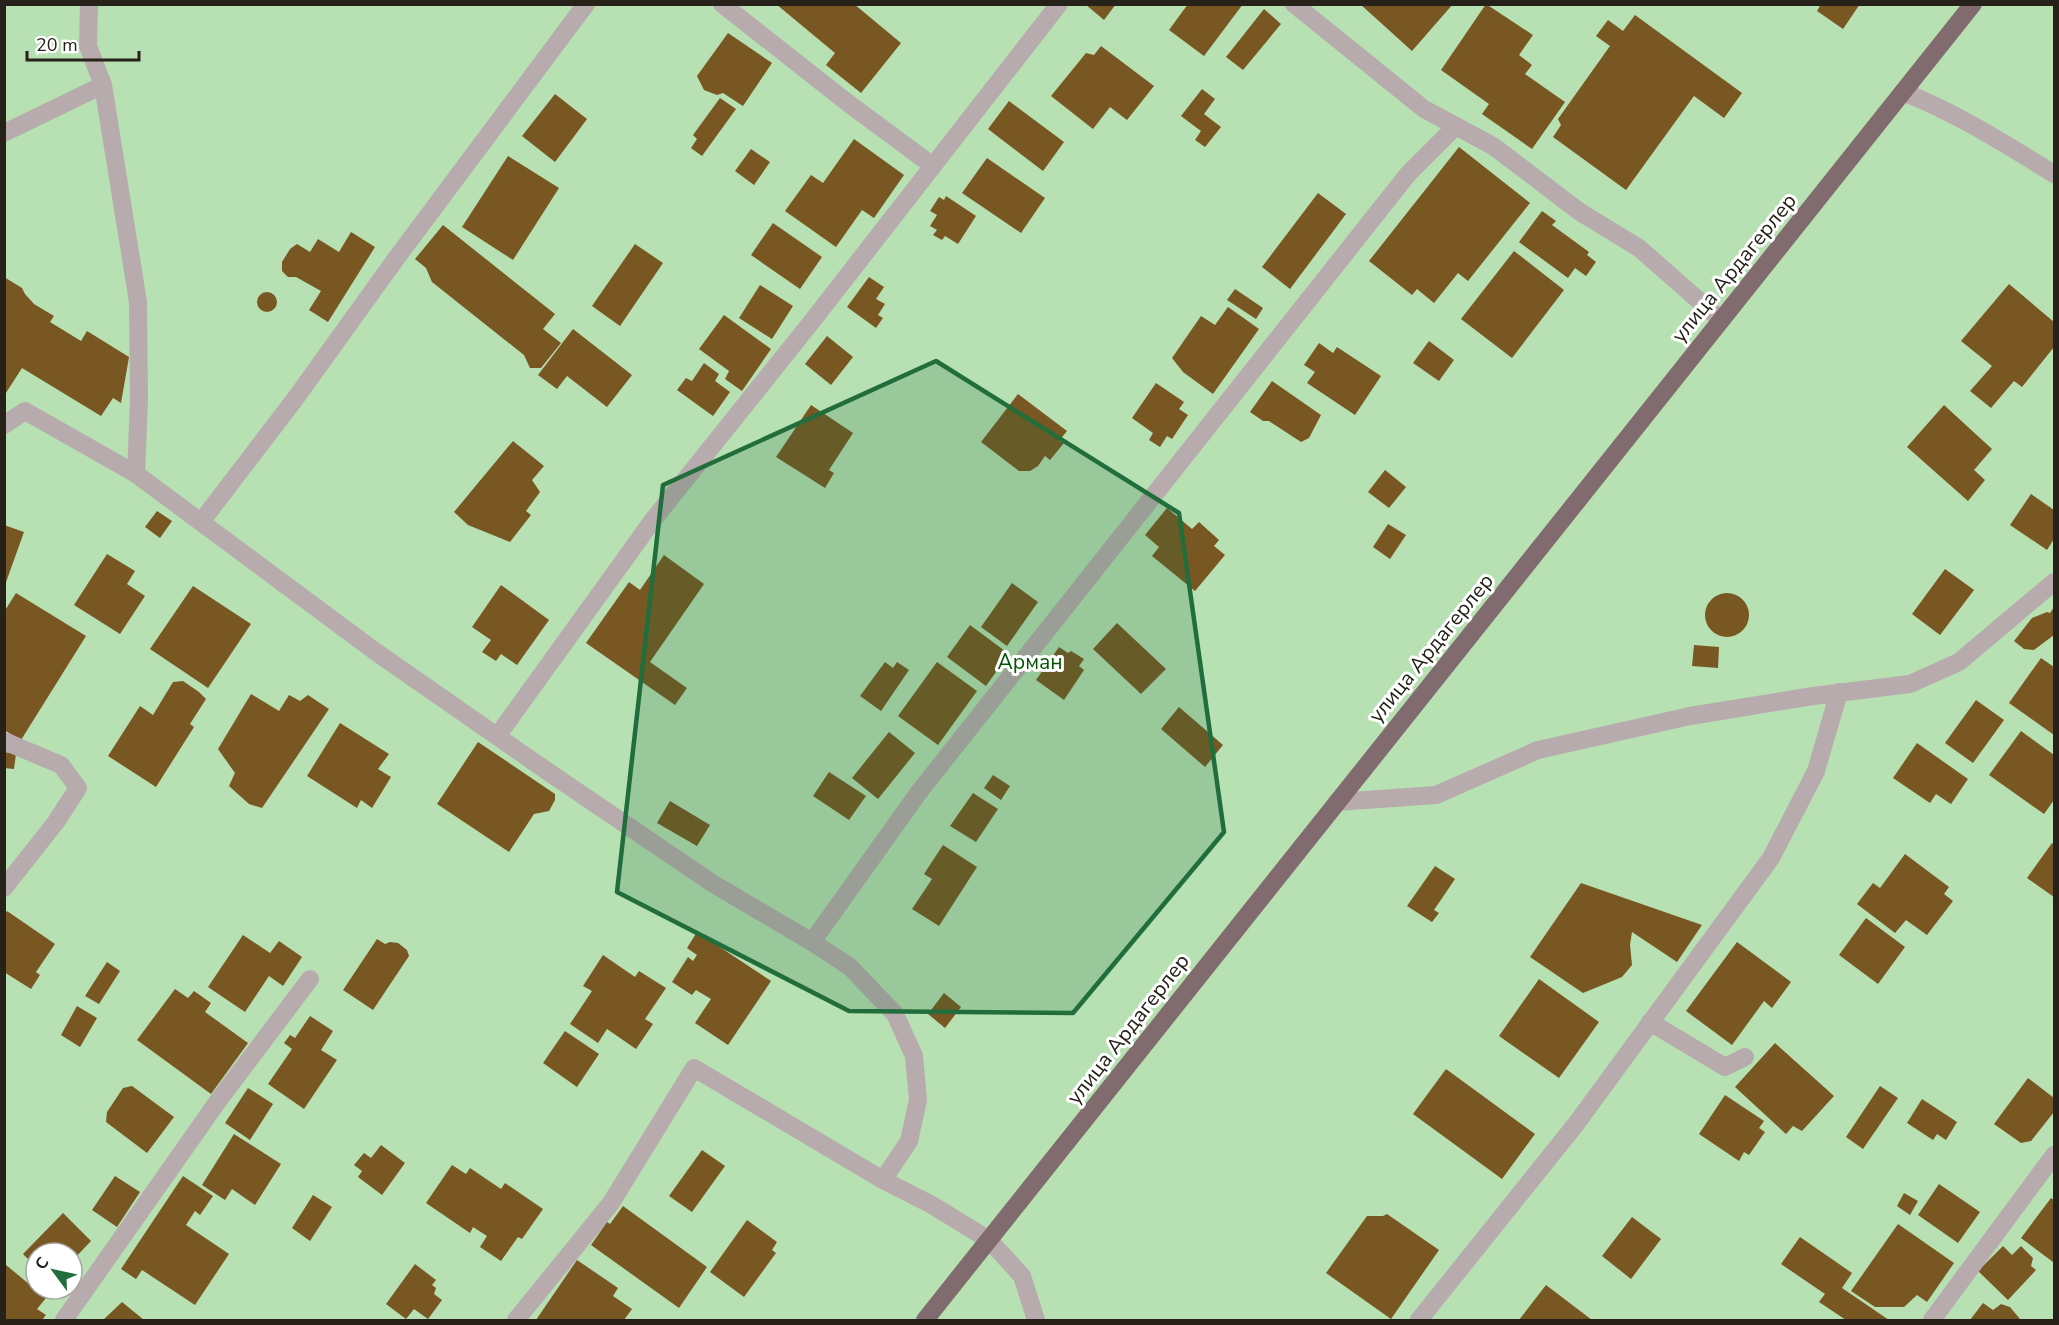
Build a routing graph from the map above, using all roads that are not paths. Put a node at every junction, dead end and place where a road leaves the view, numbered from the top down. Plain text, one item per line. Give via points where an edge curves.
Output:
1 (89, 4) edge
2 (586, 4) edge
3 (722, 4) edge
4 (1059, 4) edge
5 (1293, 4) edge
6 (1973, 4) edge
7 (103, 85) junction
8 (1903, 92) junction
9 (1455, 127) junction
10 (4, 134) edge
11 (933, 166) junction
12 (2055, 174) edge
13 (1721, 320) junction
14 (4, 425) edge
15 (136, 474) junction
16 (201, 522) junction
17 (2055, 582) edge
18 (1839, 692) junction
19 (498, 735) junction
20 (4, 741) edge
21 (1337, 802) junction
22 (4, 888) edge
23 (812, 942) junction
24 (310, 979) dead end
25 (1650, 1022) junction
26 (1745, 1056) dead end
27 (2055, 1155) edge
28 (883, 1180) junction
29 (989, 1240) junction
30 (64, 1320) edge
31 (516, 1320) edge
32 (925, 1320) edge
33 (1036, 1320) edge
34 (1419, 1320) edge
35 (1932, 1320) edge

1 - 7 street via 88,46
2 - 16 street
3 - 11 street
4 - 11 street
5 - 9 street via 1424,109
6 - 8 main road, улица Ардагерлер
7 - 10 street
7 - 15 street via 138,303
8 - 12 street via 1995,137
8 - 13 main road, улица Ардагерлер
9 - 13 street via 1493,146 1580,212 1639,248
9 - 23 street via 1408,174 919,792
11 - 19 street via 653,520
13 - 21 main road, улица Ардагерлер
14 - 15 street via 24,411
15 - 16 street
16 - 19 street via 376,652
17 - 18 street via 1959,662 1910,684
18 - 21 street via 1690,716 1538,750 1436,795
18 - 25 street via 1816,771 1771,858
19 - 23 street via 712,883
20 - 22 street via 61,765 78,788
21 - 29 main road, улица Ардагерлер
23 - 28 street via 850,967 895,1014 914,1056 918,1100 909,1141
24 - 30 street via 218,1101
25 - 26 street via 1725,1066
25 - 34 street via 1576,1124
27 - 35 street
28 - 29 street
28 - 31 street via 694,1068 611,1203
29 - 32 main road, улица Ардагерлер
29 - 33 street via 1022,1276

